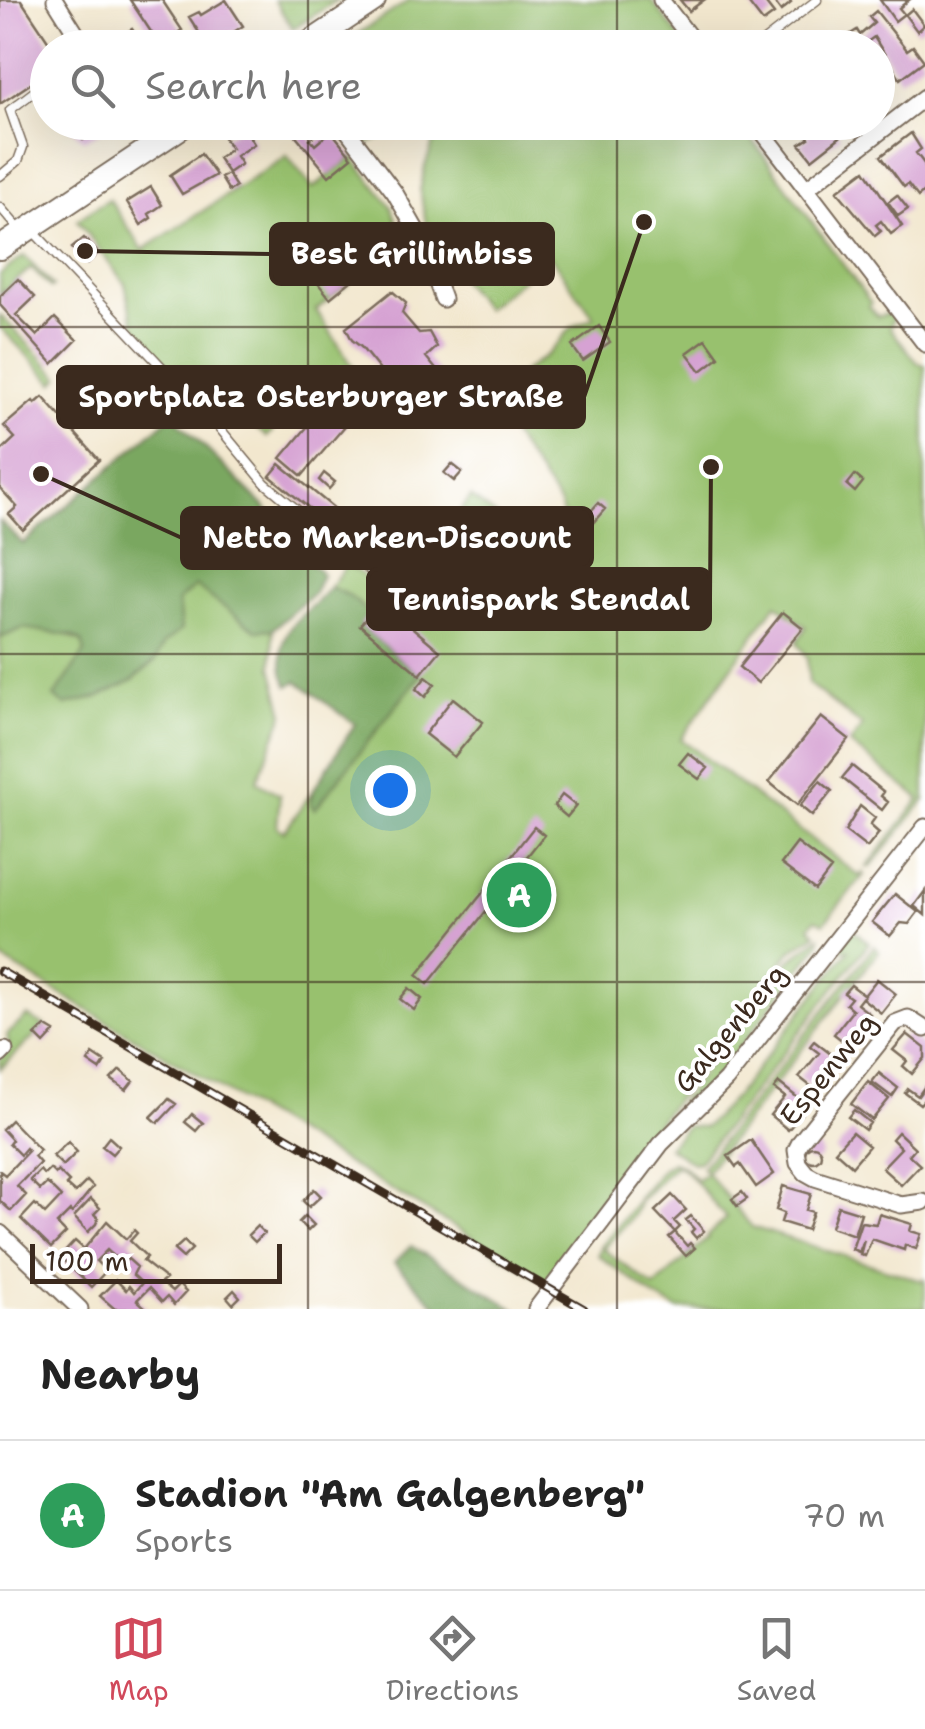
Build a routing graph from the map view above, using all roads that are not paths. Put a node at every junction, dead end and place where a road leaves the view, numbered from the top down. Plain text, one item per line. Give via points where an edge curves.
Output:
1 (55, 0) edge
2 (374, 0) edge
3 (661, 0) edge
4 (817, 0) edge
5 (74, 30) edge
6 (329, 30) edge
7 (684, 30) edge
8 (778, 30) edge
9 (30, 95) edge
10 (925, 98) edge
11 (895, 121) edge
12 (146, 140) edge
13 (162, 140) edge
14 (356, 140) edge
15 (769, 140) edge
16 (869, 140) edge
17 (151, 148) junction
18 (0, 176) edge
19 (806, 188) junction
20 (0, 207) edge
21 (26, 230) junction
22 (0, 248) edge
23 (443, 298) dead end
24 (925, 344) edge
25 (386, 584) dead end
26 (925, 827) edge
27 (925, 1029) edge
28 (924, 1203) edge
29 (0, 1234) edge
30 (80, 1309) edge
31 (536, 1309) edge

1 - 5 street
2 - 6 street
3 - 7 street
4 - 8 lane
9 - 18 lane via 10,110 24,146
10 - 11 street
12 - 17 street
13 - 17 street
14 - 23 street via 419,235
15 - 19 street
16 - 19 street
17 - 21 street
19 - 24 street
20 - 21 lane
21 - 22 street
21 - 25 lane via 218,425 265,483
26 - 31 street, Galgenberg via 726,1080 661,1144
27 - 28 street, Espenweg via 908,1018 895,1023 800,1142 796,1156 815,1178 900,1205
29 - 30 street

